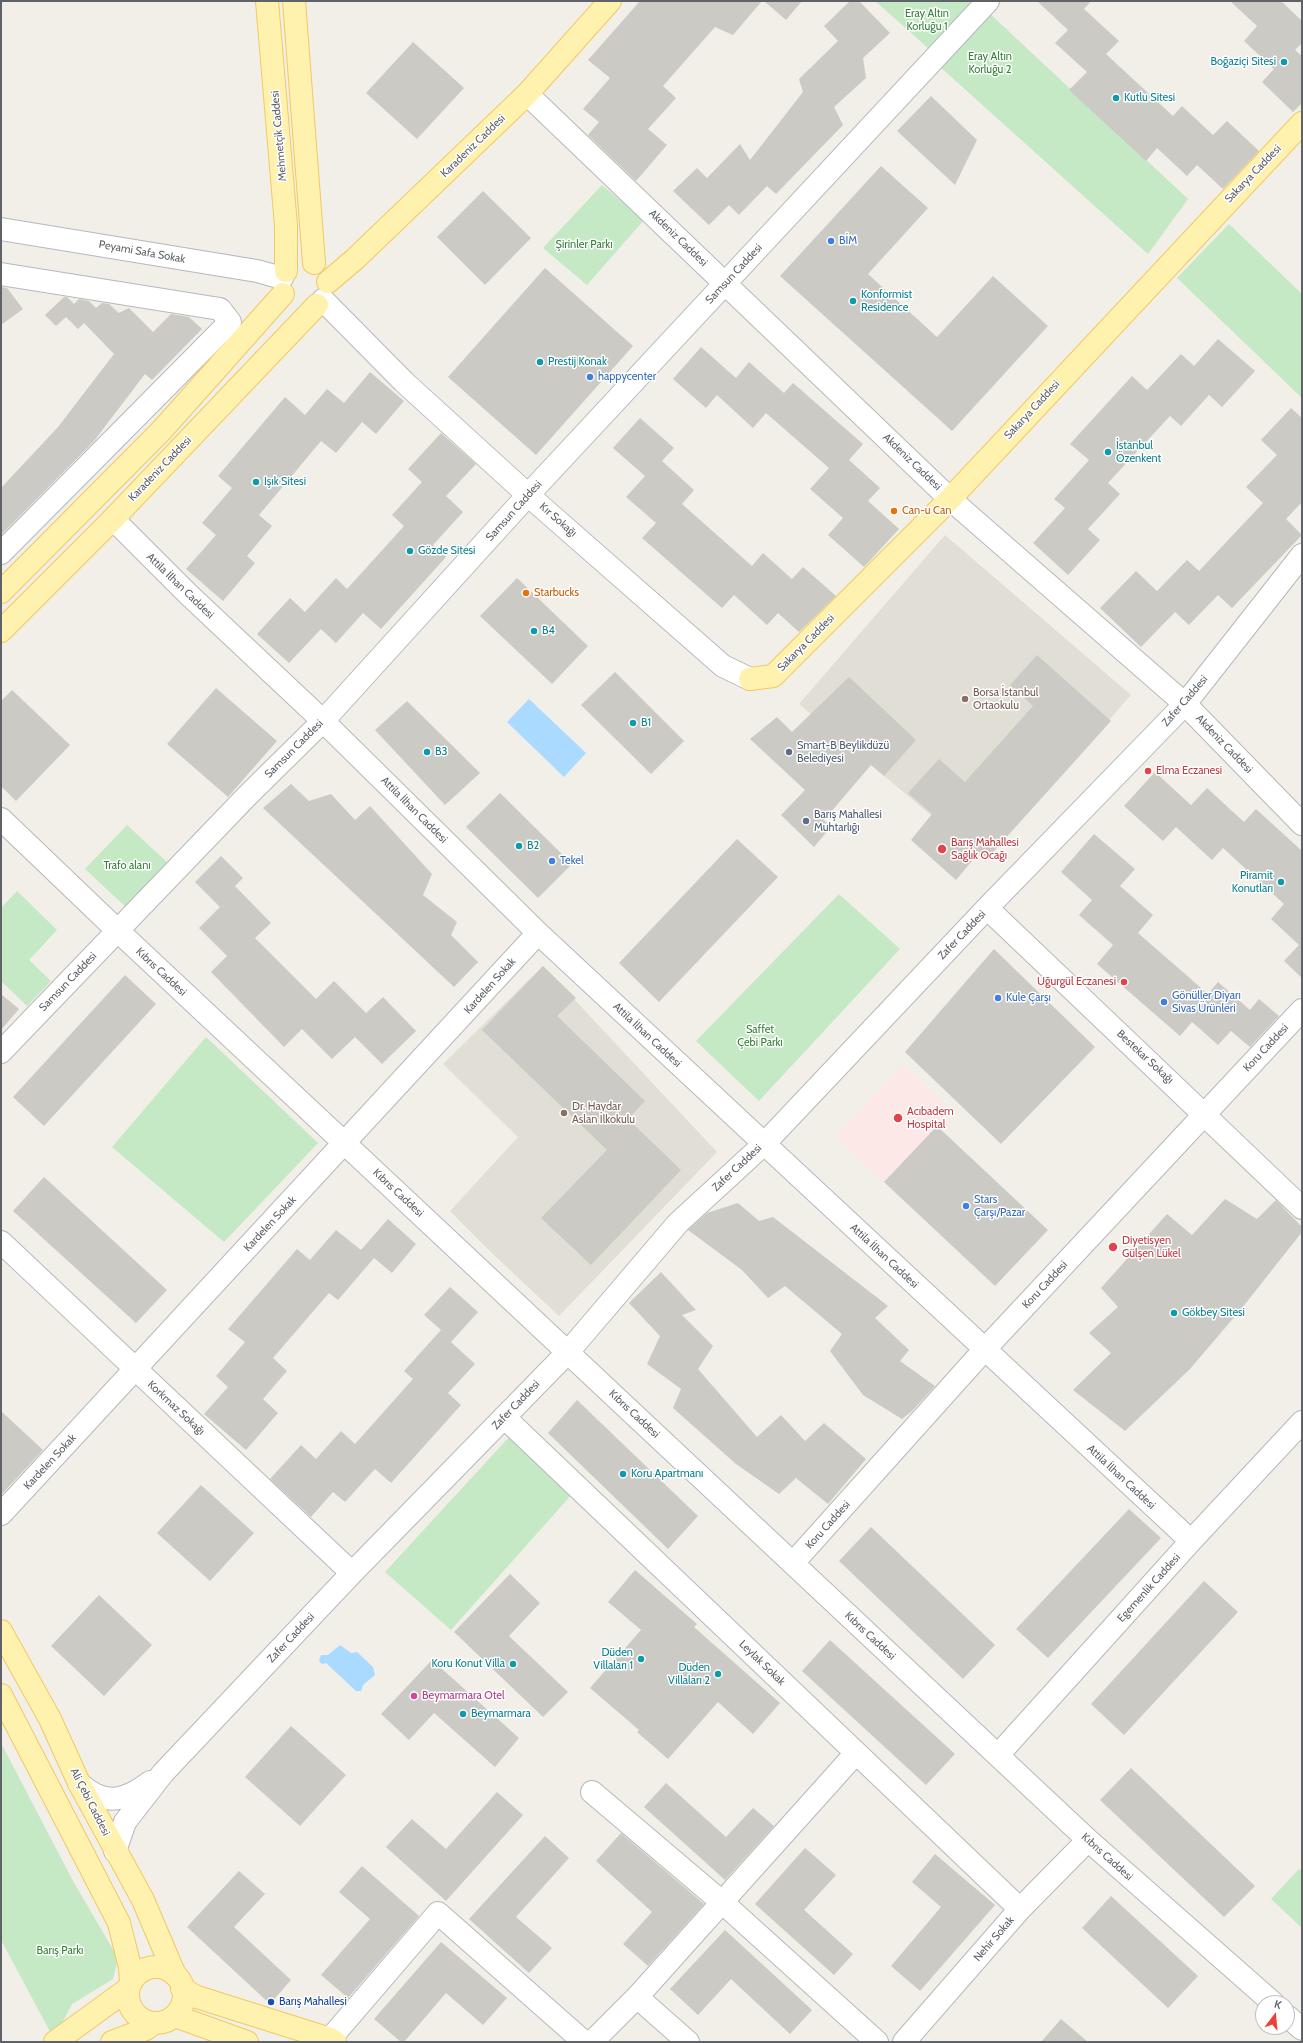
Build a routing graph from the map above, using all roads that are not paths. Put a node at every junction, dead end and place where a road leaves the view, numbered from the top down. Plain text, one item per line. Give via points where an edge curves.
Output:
1 (267, 1) edge
2 (294, 1) edge
3 (610, 1) edge
4 (988, 1) edge
5 (527, 94) junction
6 (1302, 123) edge
7 (1, 229) edge
8 (314, 263) junction
9 (1, 274) edge
10 (284, 281) junction
11 (725, 284) junction
12 (323, 296) junction
13 (528, 495) junction
14 (950, 499) junction
15 (113, 519) junction
16 (1, 553) edge
17 (1302, 555) edge
18 (1, 592) edge
19 (1, 631) edge
20 (750, 679) joint
21 (1185, 704) junction
22 (323, 721) junction
23 (1, 819) edge
24 (1302, 824) edge
25 (987, 908) junction
26 (117, 930) junction
27 (538, 933) junction
28 (1302, 1010) edge
29 (1, 1052) edge
30 (1204, 1114) junction
31 (345, 1143) junction
32 (764, 1144) junction
33 (1302, 1208) edge
34 (1, 1242) edge
35 (985, 1349) junction
36 (568, 1352) junction
37 (135, 1370) junction
38 (504, 1417) junction
39 (1302, 1422) edge
40 (1, 1514) edge
41 (1191, 1541) junction
42 (793, 1564) junction
43 (352, 1573) junction
44 (1, 1631) edge
45 (1, 1695) edge
46 (856, 1753) junction
47 (998, 1755) junction
48 (163, 1773) junction
49 (79, 1782) junction
50 (592, 1792) dead end
51 (1088, 1840) junction
52 (115, 1851) junction
53 (723, 1903) junction
54 (1020, 1909) junction
55 (178, 1982) junction
56 (129, 1986) junction
57 (1264, 1995) edge
58 (637, 1997) junction
59 (175, 2016) junction
60 (154, 2023) junction
61 (332, 2040) edge
62 (56, 2042) edge
63 (112, 2042) edge
64 (247, 2042) edge
65 (584, 2042) edge
66 (592, 2042) edge
67 (688, 2042) edge
68 (877, 2042) edge
69 (904, 2042) edge

1 - 10 main road, Mehmetçik Caddesi via 286,226
2 - 8 main road
3 - 5 main road, Karadeniz Caddesi
4 - 11 street, Samsun Caddesi
5 - 11 street, Akdeniz Caddesi
5 - 12 main road, Karadeniz Caddesi via 355,259
6 - 14 main road, Sakarya Caddesi
7 - 10 street, Peyami Safa Sokak via 257,271
8 - 10 main road via 299,262 292,265
8 - 12 main road via 326,274
9 - 16 street via 220,309 230,322
10 - 12 main road via 294,306 302,308
10 - 18 main road via 162,430
11 - 13 street, Samsun Caddesi
11 - 14 street, Akdeniz Caddesi
12 - 13 street, Kır Sokağı via 404,382
12 - 15 main road, Karadeniz Caddesi
13 - 20 street, Kır Sokağı via 722,666
13 - 22 street, Samsun Caddesi
14 - 20 main road, Sakarya Caddesi via 773,676
14 - 21 street, Akdeniz Caddesi
15 - 19 main road, Karadeniz Caddesi
15 - 22 street, Attila İlhan Caddesi via 188,594
17 - 21 street, Zafer Caddesi
21 - 24 street, Akdeniz Caddesi
21 - 25 street, Zafer Caddesi
22 - 26 street, Samsun Caddesi
22 - 27 street, Attila İlhan Caddesi
23 - 26 street, Kıbrıs Caddesi
25 - 30 street, Bestekar Sokağı
25 - 32 street, Zafer Caddesi
26 - 29 street, Samsun Caddesi
26 - 31 street, Kıbrıs Caddesi
27 - 31 street, Kardelen Sokak
27 - 32 street, Attila İlhan Caddesi
28 - 30 street, Koru Caddesi
30 - 33 street, Bestekar Sokağı
30 - 35 street, Koru Caddesi
31 - 36 street, Kıbrıs Caddesi
31 - 37 street, Kardelen Sokak
32 - 35 street, Attila İlhan Caddesi
32 - 36 street, Zafer Caddesi via 678,1223
34 - 37 street, Korkmaz Sokağı
35 - 41 street, Attila İlhan Caddesi
35 - 42 street, Koru Caddesi
36 - 38 street, Zafer Caddesi
36 - 42 street, Kıbrıs Caddesi
37 - 40 street, Kardelen Sokak
37 - 43 street, Korkmaz Sokağı
38 - 43 street, Zafer Caddesi
38 - 46 street, Leylak Sokak
39 - 41 street, Egemenlik Caddesi
41 - 47 street, Egemenlik Caddesi
42 - 47 street, Kıbrıs Caddesi
43 - 48 street, Zafer Caddesi
44 - 49 main road, Ali Çebi Caddesi via 50,1719
45 - 56 main road via 119,1923 130,1967
46 - 53 street
46 - 54 street, Leylak Sokak
47 - 51 street, Kıbrıs Caddesi
48 - 49 street via 140,1790 111,1799 97,1797
48 - 52 street via 124,1822
49 - 52 main road, Ali Çebi Caddesi
50 - 53 street
51 - 54 street, Nehir Sokak
51 - 57 street, Kıbrıs Caddesi
52 - 55 main road, Ali Çebi Caddesi via 143,1900
53 - 58 street
53 - 68 street
54 - 69 street, Nehir Sokak
55 - 56 main road via 161,1968 152,1968 144,1970
55 - 59 main road via 183,1999
55 - 61 main road via 197,1997
56 - 60 main road via 128,1997 134,2012 140,2018
56 - 62 main road
58 - 66 street
58 - 67 street
59 - 60 main road via 164,2022
59 - 64 main road
60 - 63 main road via 146,2029
61 - 65 street via 438,1913

